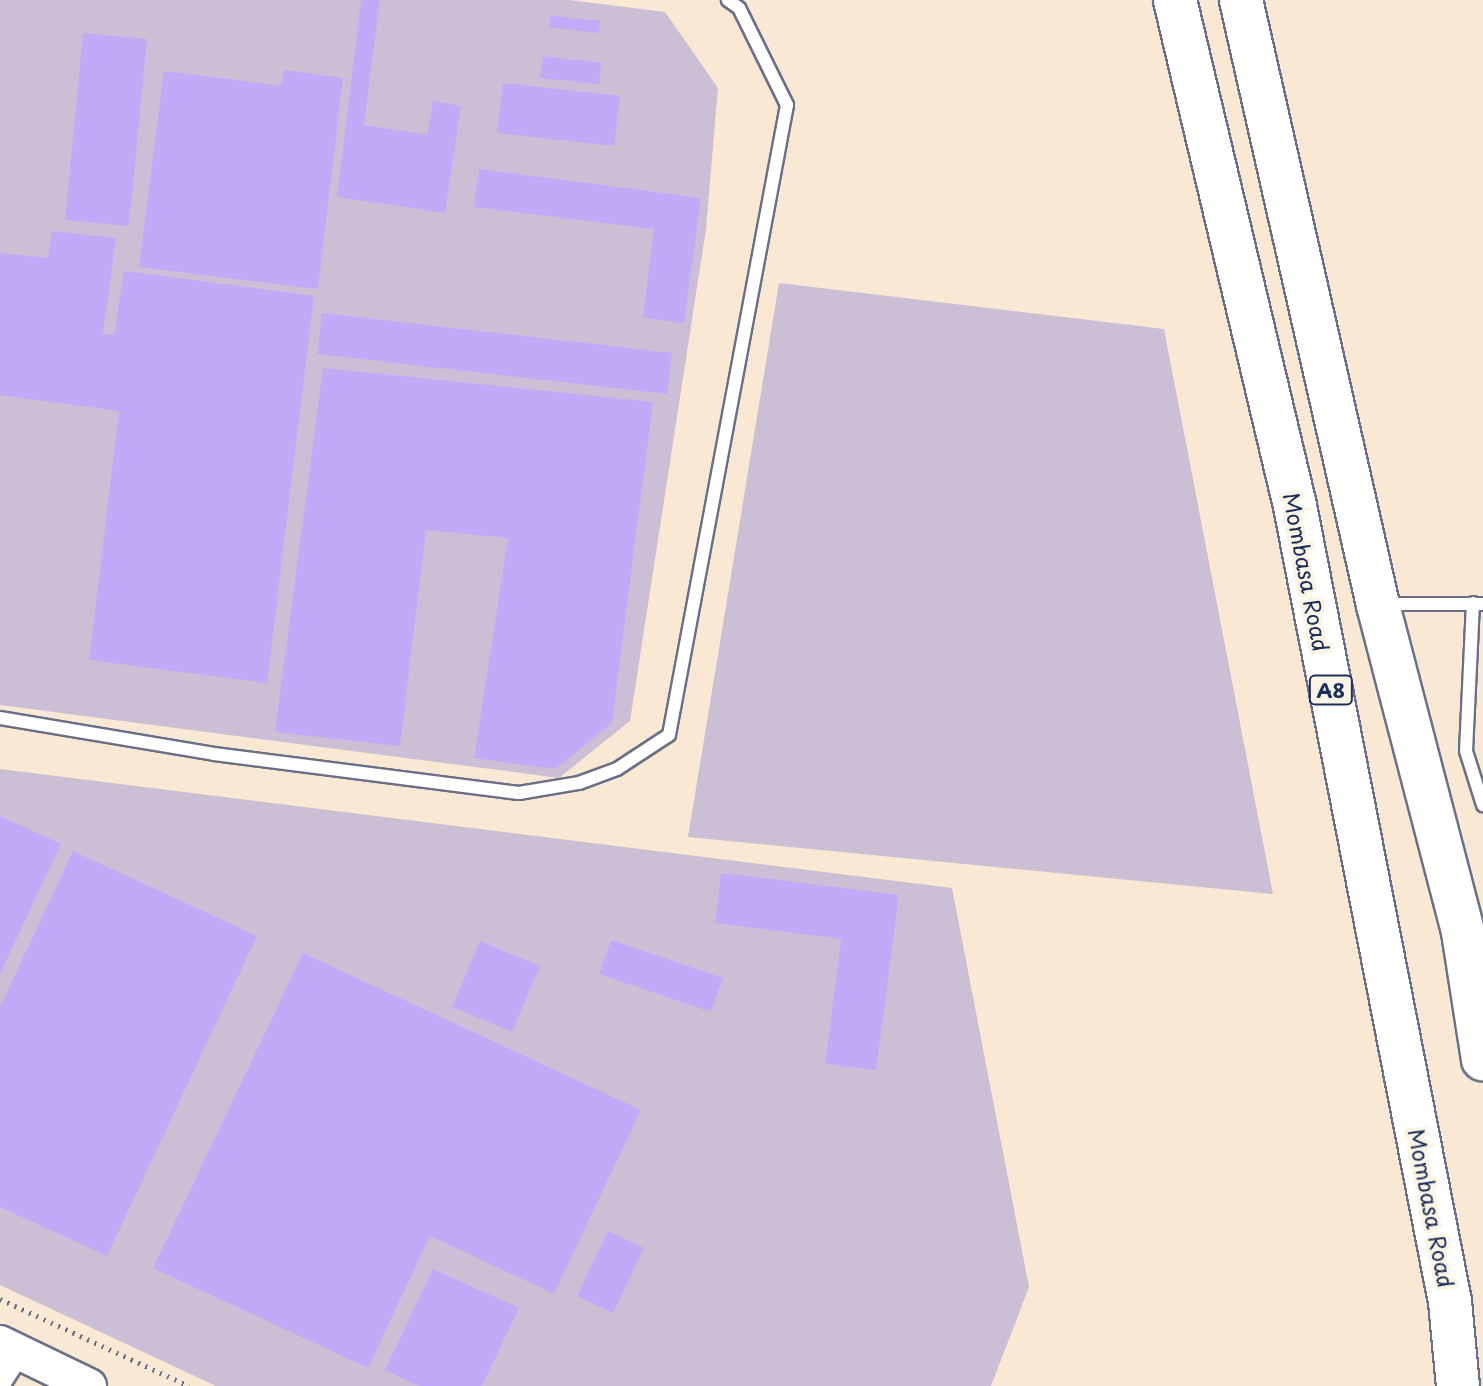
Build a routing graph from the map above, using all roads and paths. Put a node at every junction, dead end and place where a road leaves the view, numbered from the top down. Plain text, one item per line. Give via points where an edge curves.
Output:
1 (728, 0) edge
2 (1175, 0) edge
3 (1241, 0) edge
4 (1478, 604) edge
5 (1378, 605) junction
6 (0, 718) edge
7 (1483, 805) edge
8 (1483, 1059) edge
9 (0, 1299) edge
10 (6, 1358) edge
11 (89, 1386) edge
12 (189, 1386) edge
13 (1458, 1386) edge

1 - 6 lane via 739,8 787,105 669,735 617,769 519,793 214,754
2 - 13 highway, Mombasa Road / A8 via 1295,506 1450,1302
3 - 5 highway
4 - 5 lane
4 - 7 lane via 1466,751
5 - 8 highway via 1463,932
9 - 12 path
10 - 11 main road

